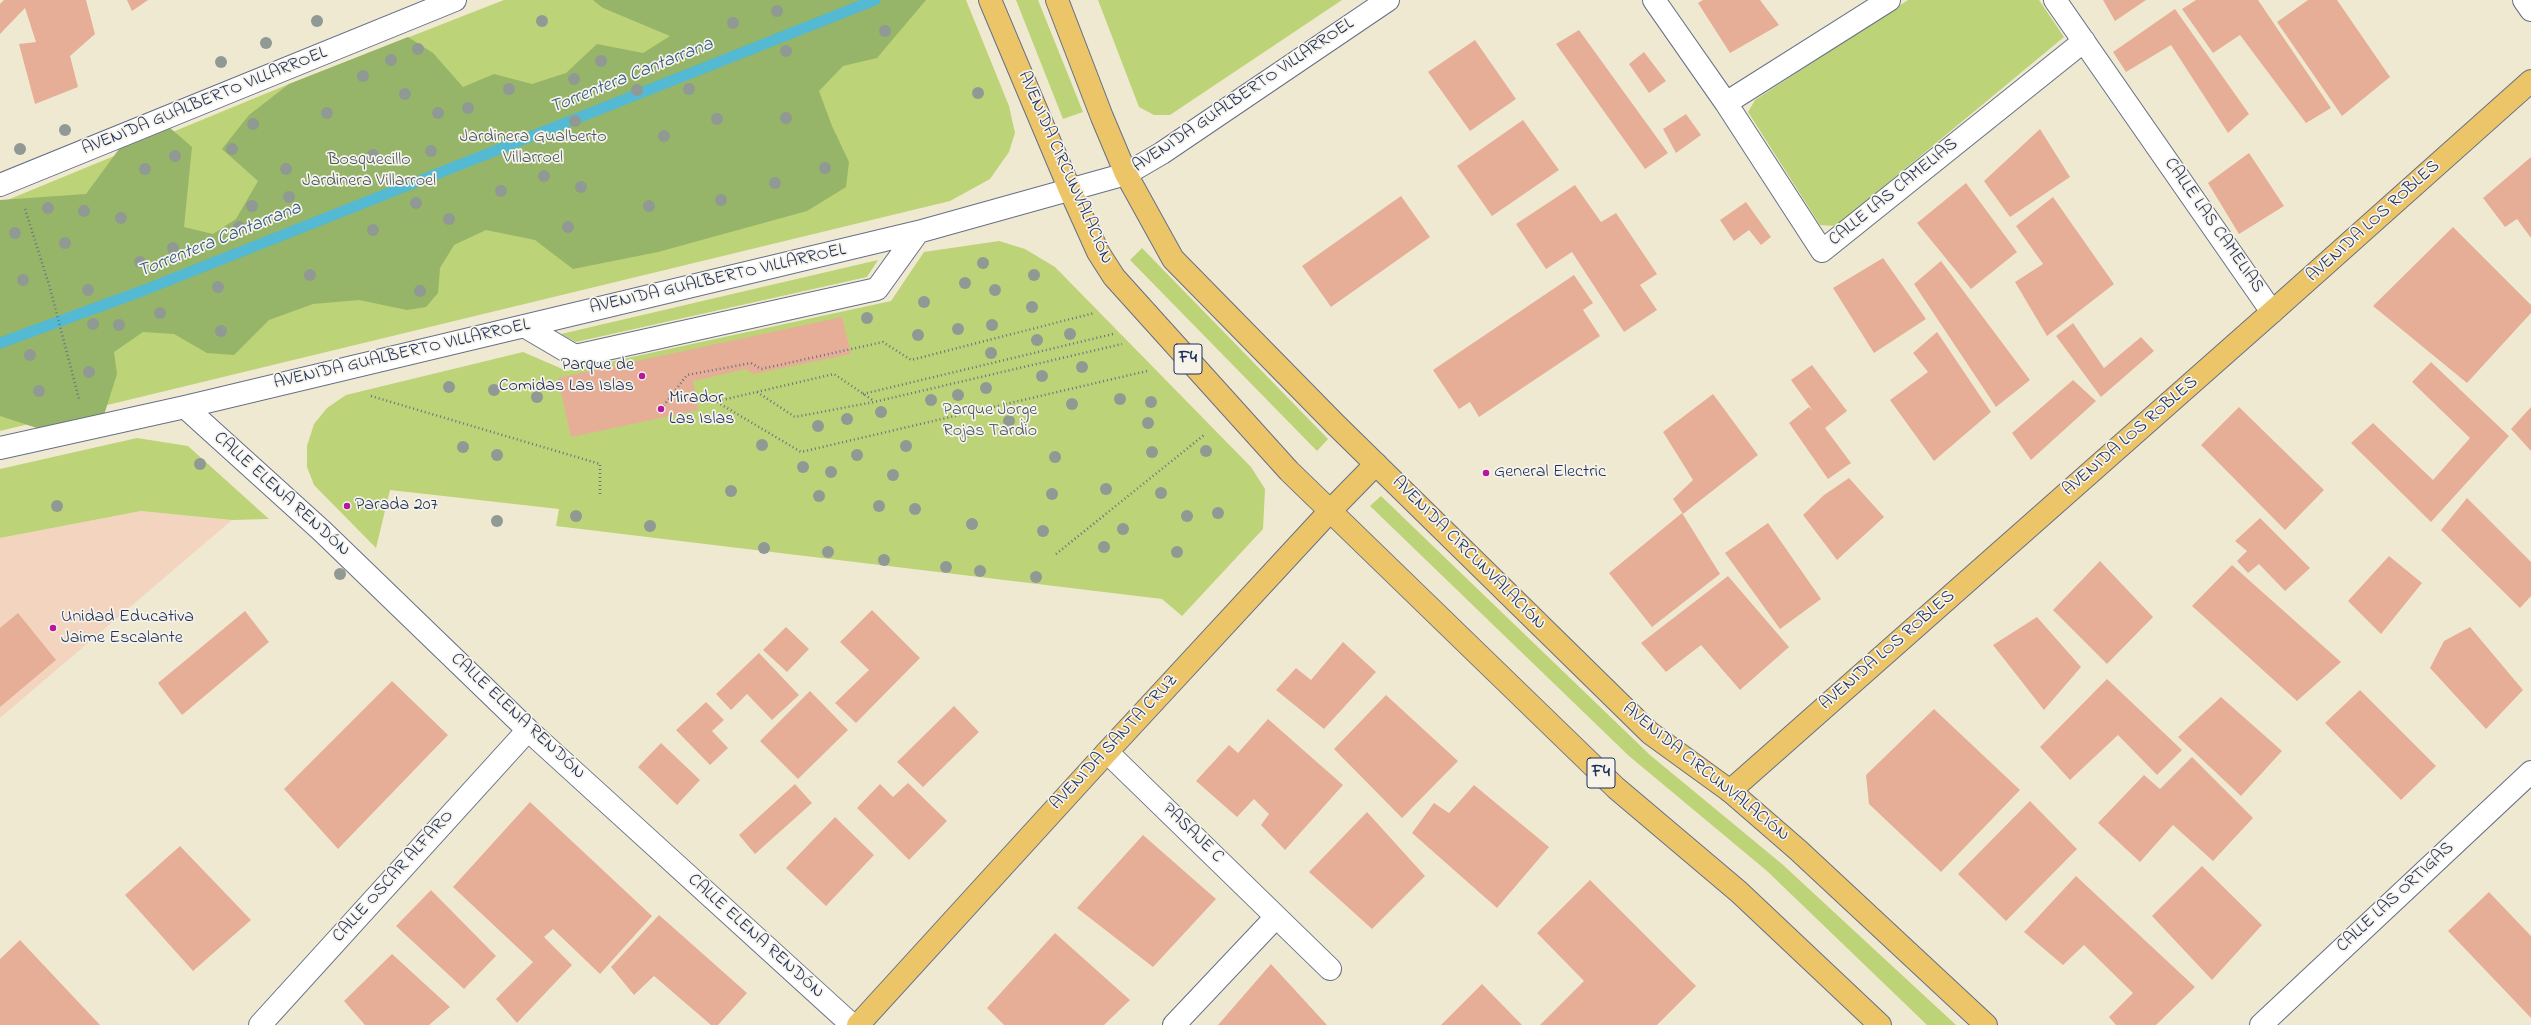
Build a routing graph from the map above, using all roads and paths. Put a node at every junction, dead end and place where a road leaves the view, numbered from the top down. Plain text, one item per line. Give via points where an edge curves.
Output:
1 (455, 0) edge
2 (990, 0) edge
3 (1057, 0) edge
4 (1388, 0) edge
5 (1654, 0) edge
6 (1889, 0) edge
7 (2055, 0) edge
8 (2524, 0) edge
9 (2531, 10) edge
10 (2084, 40) junction
11 (2531, 81) edge
12 (1726, 103) junction
13 (1126, 174) junction
14 (0, 185) edge
15 (1070, 190) junction
16 (24, 207) dead end
17 (918, 232) junction
18 (2272, 312) junction
19 (1094, 313) dead end
20 (524, 326) junction
21 (1113, 334) dead end
22 (1122, 344) dead end
23 (1147, 371) dead end
24 (757, 392) junction
25 (863, 394) junction
26 (366, 395) dead end
27 (80, 399) dead end
28 (874, 402) junction
29 (185, 407) junction
30 (660, 409) dead end
31 (1204, 435) dead end
32 (0, 448) edge
33 (1376, 464) junction
34 (600, 494) dead end
35 (1330, 511) junction
36 (1056, 554) dead end
37 (528, 730) junction
38 (1107, 752) junction
39 (2531, 772) edge
40 (1730, 791) junction
41 (1276, 917) junction
42 (1330, 969) dead end
43 (260, 1025) edge
44 (852, 1025) edge
45 (858, 1025) edge
46 (1174, 1025) edge
47 (1880, 1025) edge
48 (1986, 1025) edge
49 (2261, 1025) edge

1 - 14 street, AVENIDA GUALBERTO VILLARROEL
2 - 15 main road, AVENIDA CIRCUNVALACIÓN / F4
3 - 13 main road, AVENIDA CIRCUNVALACIÓN
4 - 13 street, AVENIDA GUALBERTO VILLARROEL via 1162,154
5 - 12 street, CALLE LAS CAMELIAS
6 - 12 street
7 - 10 street, CALLE LAS CAMELIAS
8 - 9 street
10 - 12 street, CALLE LAS CAMELIAS via 1822,251
10 - 18 street, CALLE LAS CAMELIAS
11 - 18 main road, AVENIDA LOS ROBLES
13 - 15 street, AVENIDA GUALBERTO VILLARROEL
13 - 33 main road, AVENIDA CIRCUNVALACIÓN via 1173,259
15 - 17 street, AVENIDA GUALBERTO VILLARROEL
15 - 35 main road, AVENIDA CIRCUNVALACIÓN / F4 via 1098,252 1114,277 1289,471
16 - 27 path via 50,288
17 - 20 street, AVENIDA GUALBERTO VILLARROEL
17 - 20 street via 877,289 575,356
18 - 40 main road, AVENIDA LOS ROBLES
19 - 30 path via 911,360 883,342 761,369 751,363 687,375
20 - 29 street, AVENIDA GUALBERTO VILLARROEL
21 - 25 path
22 - 28 path
23 - 24 path via 801,452 718,402
24 - 25 path via 834,374
24 - 28 path via 795,417
25 - 28 path
26 - 34 path via 600,464
29 - 32 street, AVENIDA GUALBERTO VILLARROEL
29 - 37 street, CALLE ELENA RENDÓN via 322,531
31 - 36 path
33 - 35 main road, AVENIDA SANTA CRUZ
33 - 40 main road, AVENIDA CIRCUNVALACIÓN via 1650,733
35 - 38 main road, AVENIDA SANTA CRUZ
35 - 47 main road, AVENIDA CIRCUNVALACIÓN / F4 via 1616,788 1739,892
37 - 43 street, CALLE OSCAR ALFARO
37 - 44 street, CALLE ELENA RENDÓN
38 - 41 street, PASAJE C
38 - 45 main road, AVENIDA SANTA CRUZ
39 - 49 street, CALLE LAS ORTIGAS
40 - 48 main road, AVENIDA CIRCUNVALACIÓN via 1798,850
41 - 42 street, PASAJE C
41 - 46 street

